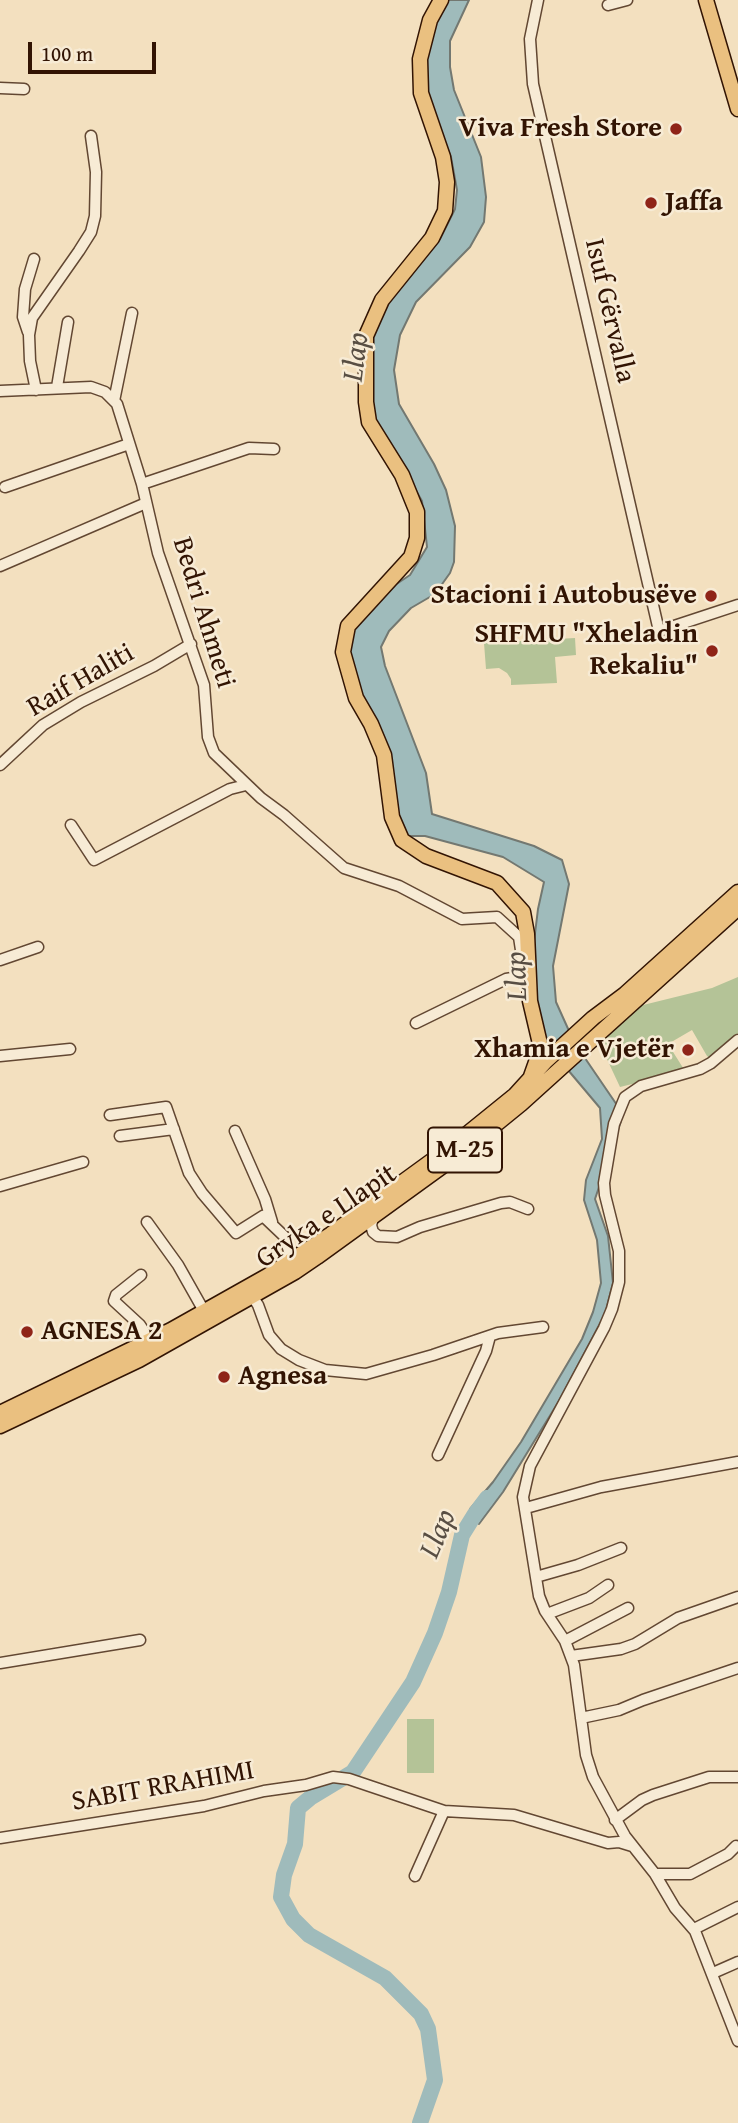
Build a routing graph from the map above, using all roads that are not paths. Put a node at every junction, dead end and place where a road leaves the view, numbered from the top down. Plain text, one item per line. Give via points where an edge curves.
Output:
1 (441, 0) edge
2 (538, 0) edge
3 (627, 0) edge
4 (710, 1) edge
5 (608, 5) dead end
6 (734, 79) edge
7 (0, 88) edge
8 (24, 89) dead end
9 (738, 109) edge
10 (91, 135) dead end
11 (34, 259) dead end
12 (132, 313) dead end
13 (68, 322) dead end
14 (29, 335) junction
15 (57, 387) junction
16 (0, 390) edge
17 (37, 390) junction
18 (114, 401) junction
19 (129, 444) junction
20 (274, 449) dead end
21 (142, 484) junction
22 (5, 487) dead end
23 (146, 503) junction
24 (0, 566) edge
25 (738, 605) edge
26 (191, 644) junction
27 (0, 765) edge
28 (246, 785) junction
29 (71, 825) dead end
30 (738, 892) edge
31 (738, 908) edge
32 (38, 947) dead end
33 (0, 960) edge
34 (416, 1023) dead end
35 (738, 1040) edge
36 (70, 1049) dead end
37 (0, 1056) edge
38 (540, 1062) junction
39 (110, 1115) dead end
40 (174, 1129) junction
41 (235, 1131) dead end
42 (120, 1136) dead end
43 (83, 1161) dead end
44 (0, 1186) edge
45 (528, 1209) dead end
46 (371, 1213) junction
47 (147, 1222) dead end
48 (275, 1227) junction
49 (333, 1238) junction
50 (292, 1260) junction
51 (141, 1275) dead end
52 (252, 1296) junction
53 (204, 1311) junction
54 (543, 1327) dead end
55 (490, 1336) junction
56 (146, 1343) junction
57 (0, 1413) edge
58 (0, 1426) edge
59 (438, 1455) dead end
60 (738, 1462) edge
61 (526, 1508) junction
62 (621, 1548) dead end
63 (536, 1577) junction
64 (608, 1585) dead end
65 (738, 1597) edge
66 (628, 1608) dead end
67 (547, 1614) junction
68 (141, 1640) dead end
69 (565, 1641) junction
70 (571, 1656) junction
71 (0, 1663) edge
72 (738, 1668) edge
73 (581, 1718) junction
74 (738, 1777) edge
75 (444, 1811) junction
76 (615, 1820) junction
77 (0, 1838) edge
78 (632, 1846) junction
79 (736, 1846) dead end
80 (655, 1874) junction
81 (415, 1876) dead end
82 (738, 1908) edge
83 (694, 1929) junction
84 (738, 1962) edge
85 (713, 1973) junction
86 (738, 2041) edge

1 - 38 main road via 430,20 420,59 421,93 445,169 445,211 432,238 382,300 366,336 369,422 402,475 417,512 417,538 411,557 348,626 343,652 356,698 384,755 392,817 402,840 426,856 497,883 523,912
2 - 25 street, Isuf Gërvalla via 530,39 533,84 659,631
3 - 5 street
4 - 6 main road
6 - 9 main road
7 - 8 street
10 - 14 street via 97,200 91,232 32,318
11 - 14 street via 23,317
12 - 18 street
13 - 15 street
14 - 17 street
15 - 17 street
15 - 18 street via 91,387
16 - 17 street
18 - 19 street, Bedri Ahmeti
19 - 21 street, Bedri Ahmeti
19 - 22 street
20 - 21 street via 249,448
21 - 23 street, Bedri Ahmeti
23 - 24 street
23 - 26 street, Bedri Ahmeti via 158,553
26 - 27 street, Raif Haliti via 43,725
26 - 28 street, Bedri Ahmeti via 204,685 208,737 214,753
28 - 29 street via 94,860
28 - 34 street, Bedri Ahmeti via 344,868 399,886 462,919 497,917 519,937 525,976 506,979
30 - 38 main road, Gryka e Llapit / M-25 via 625,994
31 - 46 main road, Gryka e Llapit / M-25 via 462,1152
32 - 33 street
35 - 61 street via 700,1069 641,1086 625,1097 614,1124 604,1183 619,1251 619,1282 604,1328 530,1465 524,1490
36 - 37 street
38 - 46 main road, Gryka e Llapit / M-25 via 530,1079 483,1121
39 - 40 street via 166,1107
40 - 42 street
40 - 48 street via 189,1173 236,1233 263,1216
41 - 48 street
43 - 44 street
45 - 46 street via 501,1203 397,1237 378,1236
46 - 49 main road, Gryka e Llapit / M-25
47 - 53 street
48 - 50 street via 284,1236
49 - 50 main road, Gryka e Llapit / M-25
49 - 52 main road, Gryka e Llapit / M-25 via 295,1272
50 - 53 main road, Gryka e Llapit / M-25
51 - 56 street via 114,1301 140,1325
52 - 55 street via 269,1335 281,1349 325,1370 366,1374
52 - 58 main road, Gryka e Llapit / M-25 via 139,1360
53 - 56 main road, Gryka e Llapit / M-25
54 - 55 street
55 - 59 street
56 - 57 main road, Gryka e Llapit / M-25
60 - 61 street via 601,1487
61 - 63 street
62 - 63 street
63 - 67 street
64 - 67 street via 589,1598
65 - 70 street via 678,1618 621,1650
66 - 69 street
67 - 69 street
68 - 71 street
69 - 70 street
70 - 73 street
72 - 73 street via 619,1710
73 - 76 street via 593,1777
74 - 76 street via 709,1777 653,1795
75 - 77 street, SABIT RRAHIMI via 333,1777 204,1805
75 - 78 street, SABIT RRAHIMI via 514,1815
75 - 81 street
76 - 78 street
78 - 80 street
79 - 80 street via 691,1874
80 - 83 street
82 - 83 street
83 - 85 street
84 - 85 street
85 - 86 street

